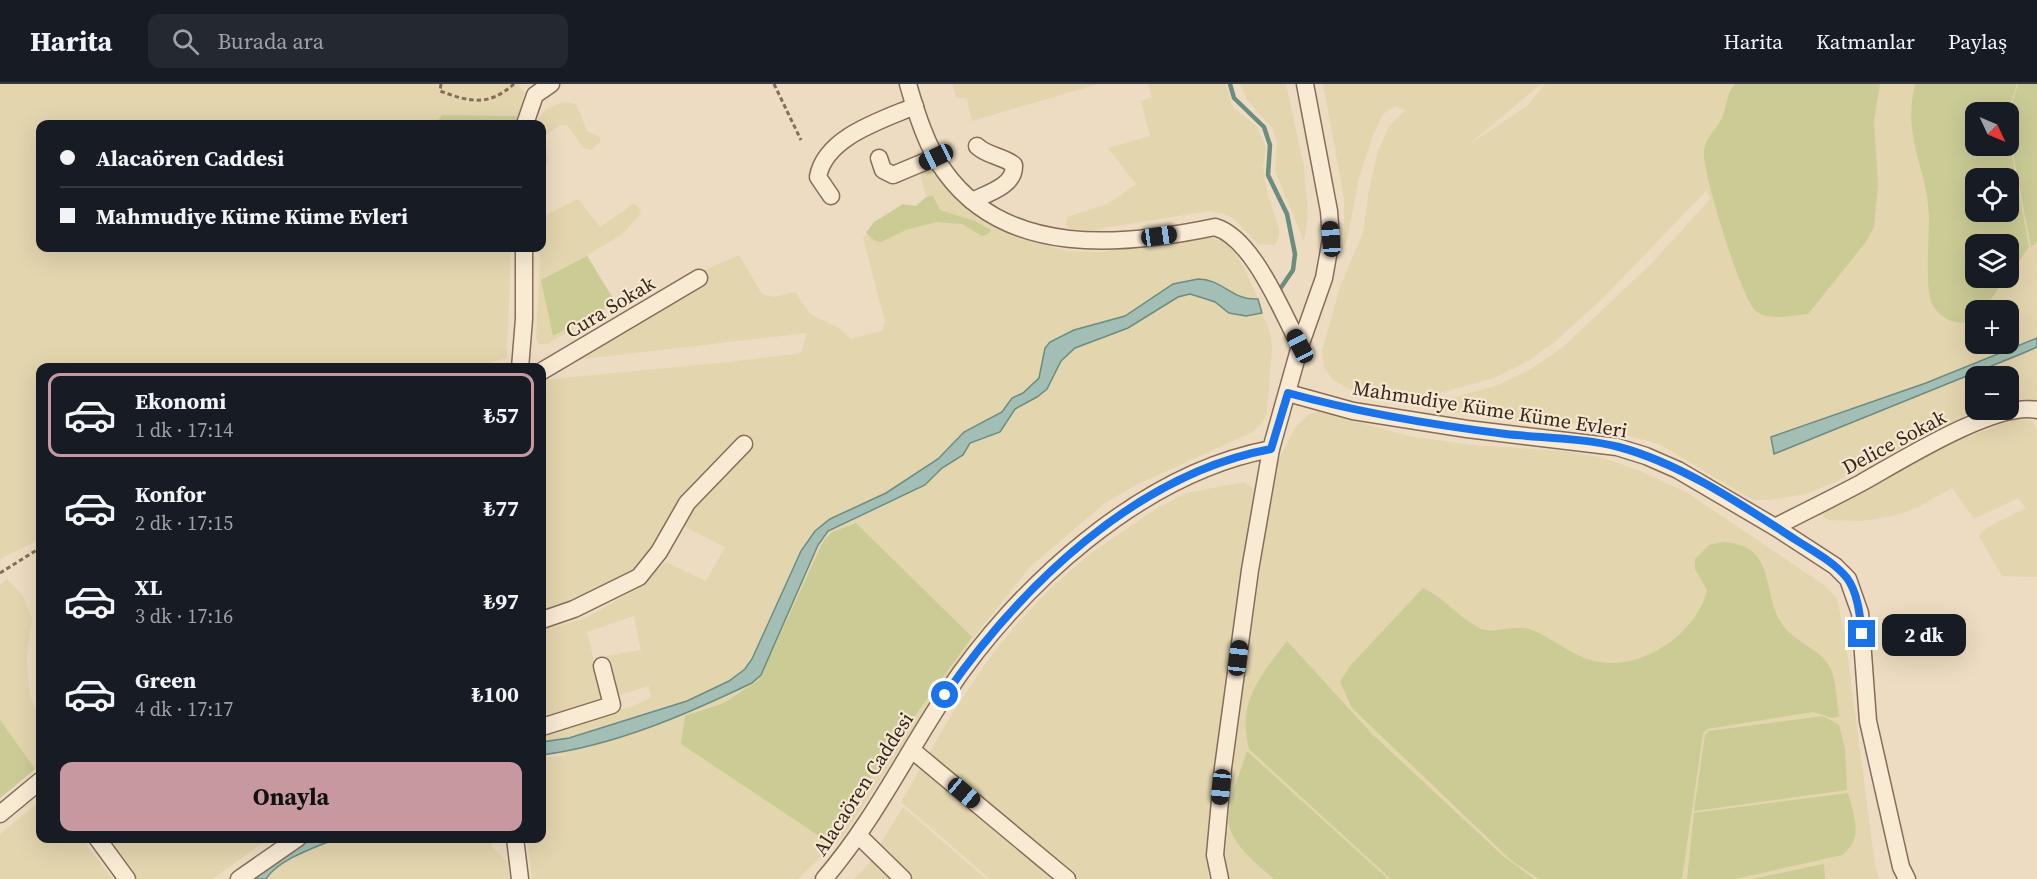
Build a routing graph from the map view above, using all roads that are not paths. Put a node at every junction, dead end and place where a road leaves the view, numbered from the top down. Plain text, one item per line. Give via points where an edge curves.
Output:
1 (550, 84) edge
2 (908, 84) edge
3 (1305, 84) edge
4 (915, 106) junction
5 (526, 120) edge
6 (977, 146) dead end
7 (936, 157) junction
8 (879, 158) dead end
9 (831, 196) dead end
10 (972, 201) junction
11 (524, 252) edge
12 (699, 278) dead end
13 (1300, 346) junction
14 (520, 363) edge
15 (546, 369) edge
16 (1288, 393) junction
17 (2037, 410) edge
18 (744, 444) dead end
19 (1271, 449) junction
20 (1775, 527) junction
21 (546, 619) edge
22 (603, 666) dead end
23 (546, 726) edge
24 (912, 750) junction
25 (36, 784) edge
26 (0, 814) edge
27 (858, 835) junction
28 (101, 843) edge
29 (291, 843) edge
30 (516, 843) edge
31 (519, 874) edge
32 (828, 877) edge
33 (127, 879) edge
34 (239, 879) edge
35 (903, 879) edge
36 (1067, 879) edge
37 (1220, 879) edge
38 (1906, 879) edge

1 - 5 street via 535,95
2 - 4 street
3 - 13 street via 1331,239 1324,278
4 - 7 street
4 - 9 street via 862,129 837,146 820,167 818,177
6 - 10 street via 1008,160 1014,165 1014,172 1008,182
7 - 8 street via 893,175 883,170
7 - 10 street via 944,172
10 - 13 street via 1018,227 1087,242 1116,242 1215,227 1226,230 1245,249 1269,285
11 - 14 street
12 - 15 street, Cura Sokak
13 - 16 street
16 - 19 street
16 - 20 street, Mahmudiye Küme Küme Evleri via 1353,411 1617,447 1678,470
17 - 20 street, Delice Sokak via 2006,413 1924,446
18 - 21 street via 687,503 659,552 639,577
19 - 24 street, Alacaören Caddesi via 1171,482 1083,544 1025,598 966,664
19 - 37 street via 1223,768 1215,855
20 - 38 street, Mahmudiye Küme Küme Evleri via 1835,566 1848,579 1855,597 1860,613 1868,722
22 - 23 street via 612,705
24 - 27 street, Alacaören Caddesi
24 - 36 street
25 - 26 street
27 - 32 street, Alacaören Caddesi
27 - 35 street
28 - 33 street
29 - 34 street
30 - 31 street

